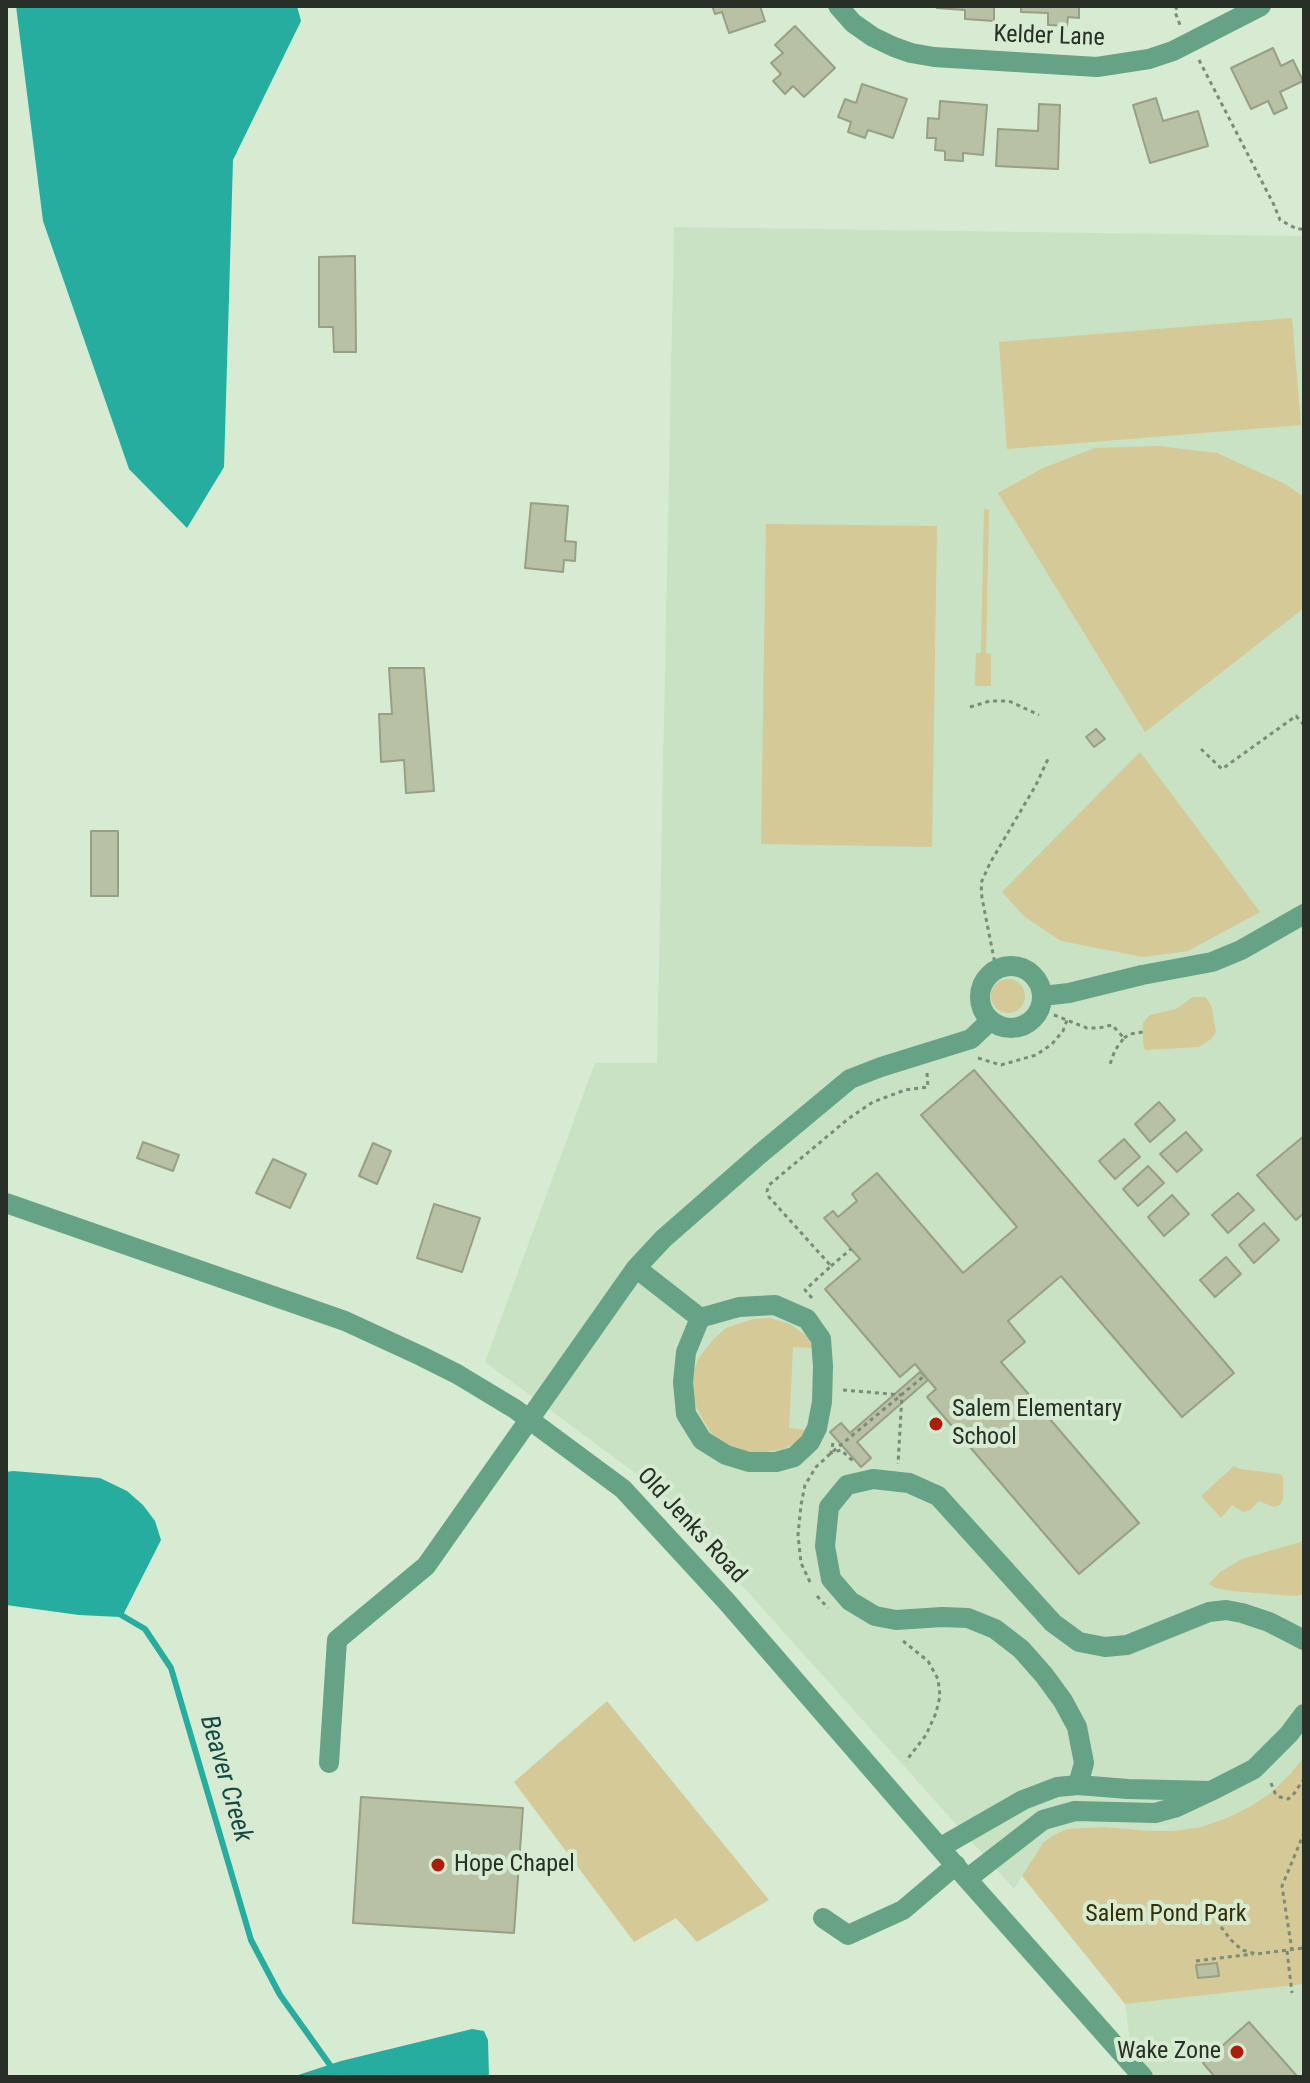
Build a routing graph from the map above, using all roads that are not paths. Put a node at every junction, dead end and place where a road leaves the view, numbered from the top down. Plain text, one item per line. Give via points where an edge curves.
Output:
1 (838, 6) edge
2 (1261, 6) edge
3 (1304, 914) edge
4 (1041, 1002) junction
5 (990, 1021) junction
6 (6, 1203) edge
7 (636, 1268) junction
8 (700, 1318) junction
9 (530, 1420) junction
10 (1304, 1640) edge
11 (1304, 1714) edge
12 (329, 1763) dead end
13 (1078, 1785) junction
14 (1211, 1791) junction
15 (941, 1847) junction
16 (961, 1872) junction
17 (823, 1918) dead end
18 (1143, 2077) edge

1 - 2 street, Kelder Lane via 873,37 911,53 1097,67 1173,51
3 - 4 street via 1212,962
4 - 5 street via 1029,1023 1019,1027
4 - 5 street via 1040,986 1027,970 1007,965 996,969 979,993
5 - 7 street via 971,1039 850,1079 665,1237
6 - 9 street, Old Jenks Road via 345,1321 457,1374
7 - 8 street
7 - 9 street
8 - 8 street via 686,1352 683,1382 686,1414 702,1440 749,1462 794,1457 817,1428 821,1339 807,1319 775,1305 739,1307
9 - 12 street via 426,1566 337,1640
9 - 15 street, Old Jenks Road via 623,1489
10 - 13 street via 1269,1622 1226,1610 1127,1645 1079,1642 1053,1623 938,1496 909,1483 873,1479 847,1485 829,1507 825,1546 831,1579 850,1601 875,1616 968,1618 995,1629 1021,1649 1077,1727 1084,1763
11 - 14 street via 1254,1769
13 - 14 street
13 - 15 street via 1023,1800
14 - 16 street via 1155,1813 1075,1811 1043,1820
15 - 16 street, Old Jenks Road
16 - 17 street via 903,1910 848,1935
16 - 18 street, Old Jenks Road

